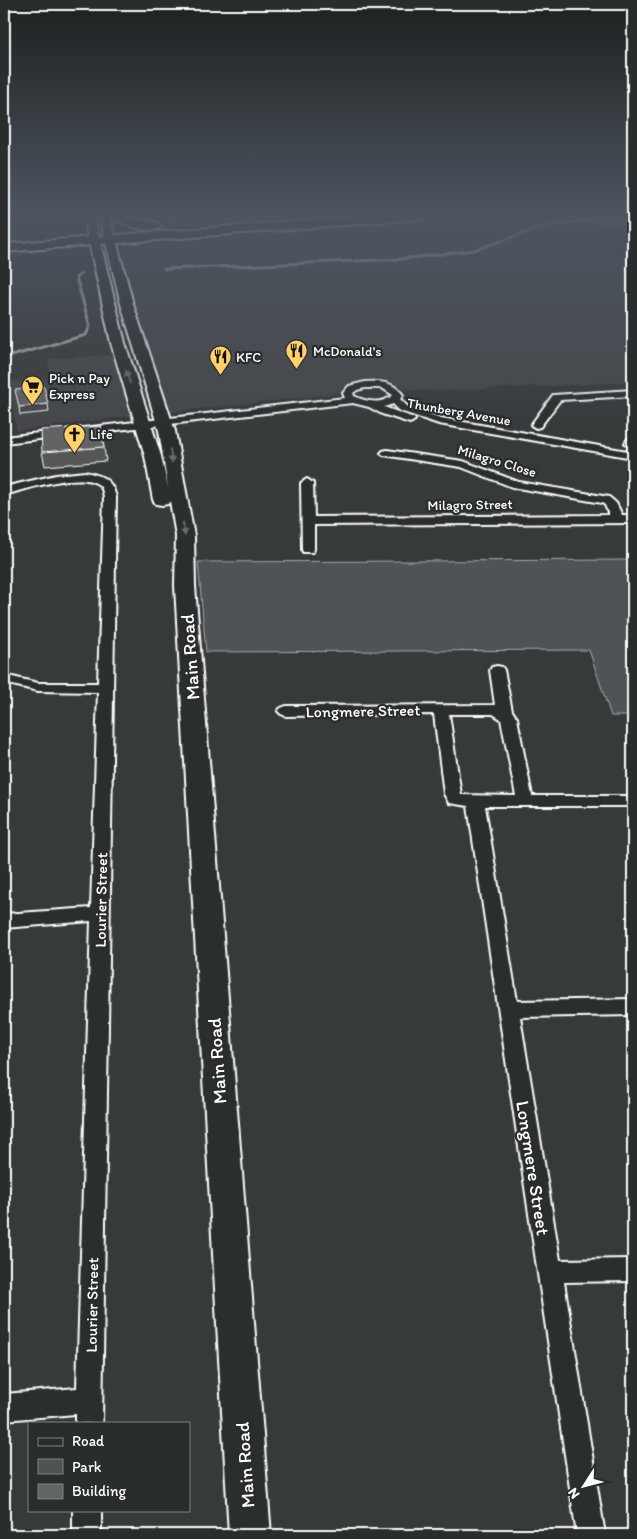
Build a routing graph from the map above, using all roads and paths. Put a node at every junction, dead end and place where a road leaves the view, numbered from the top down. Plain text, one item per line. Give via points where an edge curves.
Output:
1 (104, 286) edge
2 (122, 286) edge
3 (633, 393) edge
4 (352, 395) junction
5 (394, 400) junction
6 (371, 404) junction
7 (162, 418) junction
8 (431, 419) joint
9 (141, 420) junction
10 (536, 425) dead end
11 (476, 428) junction
12 (4, 434) edge
13 (4, 440) edge
14 (544, 440) joint
15 (386, 453) dead end
16 (633, 455) edge
17 (307, 483) dead end
18 (4, 491) edge
19 (633, 518) edge
20 (617, 519) junction
21 (307, 522) junction
22 (308, 549) dead end
23 (185, 586) junction
24 (497, 670) dead end
25 (4, 678) edge
26 (106, 688) junction
27 (441, 710) junction
28 (286, 711) dead end
29 (504, 712) junction
30 (525, 800) junction
31 (476, 801) junction
32 (625, 801) dead end
33 (101, 914) junction
34 (4, 921) edge
35 (633, 1007) edge
36 (508, 1009) junction
37 (633, 1270) edge
38 (550, 1271) junction
39 (4, 1407) edge
40 (89, 1412) edge
41 (87, 1512) edge
42 (87, 1535) edge
43 (250, 1535) edge
44 (591, 1535) edge

9 -> 1 main road, Main Road
2 - 7 main road, Main Road
3 - 10 street via 557,397
4 - 5 street via 365,385 386,386 398,394
4 - 6 street
4 - 7 street
5 - 6 street
5 - 8 street, Thunberg Avenue via 404,409
6 - 11 street, Thunberg Avenue via 408,419
7 - 9 street
7 -> 23 main road, Main Road via 185,536
8 - 11 street, Thunberg Avenue
9 - 12 street via 42,427
9 - 13 street
9 - 23 main road, Main Road via 159,479 176,563
11 - 14 street, Thunberg Avenue
14 - 16 street, Thunberg Avenue
15 - 20 street, Milagro Close via 463,464 516,485 605,500 610,503
17 - 21 street
18 - 26 street, Lourier Street via 78,476 101,480 109,489
19 - 20 street, Milagro Street
20 - 21 street, Milagro Street
21 - 22 street
23 - 43 main road, Main Road
24 - 29 street
25 - 26 street via 38,687
26 - 33 street, Lourier Street
27 - 28 street, Longmere Street
27 - 29 street, Longmere Street
27 - 31 street, Longmere Street via 453,797
29 - 30 street via 509,718
30 - 31 street, Longmere Street
30 - 32 street, Longmere Street
31 - 36 street, Longmere Street
33 - 34 street
33 - 40 street, Lourier Street
35 - 36 street
36 - 38 street, Longmere Street
37 - 38 street
38 - 44 street, Longmere Street
39 - 40 street
41 - 42 street

